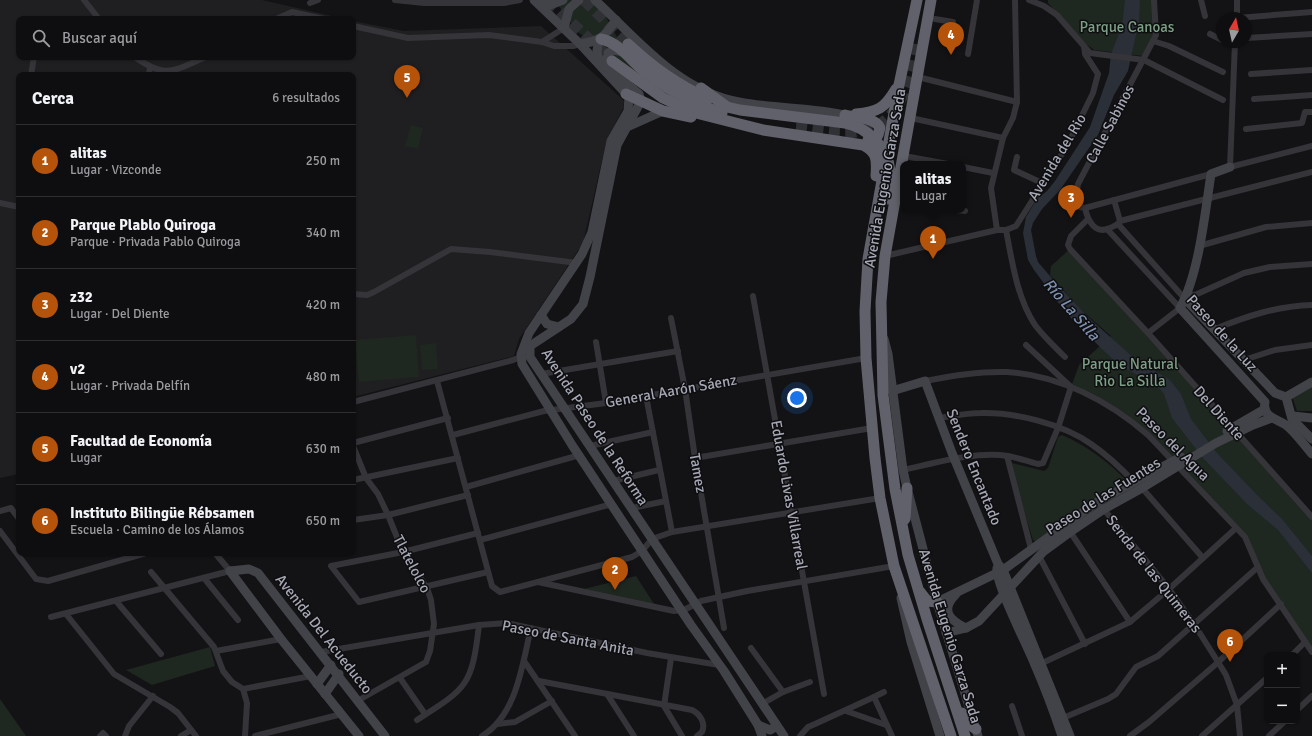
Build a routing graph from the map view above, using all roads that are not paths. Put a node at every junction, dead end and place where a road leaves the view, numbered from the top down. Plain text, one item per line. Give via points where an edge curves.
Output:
1 (84, 0) edge
2 (318, 0) edge
3 (395, 0) edge
4 (520, 0) edge
5 (534, 0) edge
6 (563, 0) edge
7 (579, 0) edge
8 (595, 0) edge
9 (925, 0) edge
10 (931, 0) edge
11 (939, 0) edge
12 (977, 0) edge
13 (1015, 0) edge
14 (1028, 0) edge
15 (1154, 0) edge
16 (1201, 0) edge
17 (1237, 0) edge
18 (460, 1) edge
19 (310, 3) dead end
20 (915, 3) edge
21 (1237, 12) edge
22 (1312, 12) edge
23 (97, 16) edge
24 (283, 16) edge
25 (310, 16) edge
26 (1205, 16) dead end
27 (1252, 17) edge
28 (935, 19) junction
29 (616, 20) junction
30 (953, 22) dead end
31 (356, 27) edge
32 (564, 28) junction
33 (925, 33) junction
34 (1210, 34) dead end
35 (1312, 34) edge
36 (1216, 37) edge
37 (1252, 38) edge
38 (600, 40) junction
39 (1153, 40) junction
40 (542, 42) junction
41 (580, 44) junction
42 (916, 44) tunnel mouth
43 (1084, 46) junction
44 (625, 48) junction
45 (1235, 48) edge
46 (968, 54) dead end
47 (34, 60) edge
48 (140, 60) edge
49 (198, 60) edge
50 (1144, 60) junction
51 (609, 64) junction
52 (150, 67) junction
53 (1312, 70) edge
54 (32, 72) edge
55 (149, 72) edge
56 (1223, 72) dead end
57 (1251, 74) dead end
58 (918, 77) junction
59 (899, 85) junction
60 (700, 88) junction
61 (1312, 95) edge
62 (627, 96) junction
63 (1254, 99) dead end
64 (1224, 100) dead end
65 (641, 101) junction
66 (1017, 102) junction
67 (727, 106) junction
68 (663, 111) junction
69 (1312, 112) edge
70 (845, 115) junction
71 (911, 118) junction
72 (730, 122) junction
73 (762, 123) junction
74 (745, 126) junction
75 (625, 128) junction
76 (796, 128) tunnel mouth
77 (1246, 129) dead end
78 (1003, 138) junction
79 (830, 139) junction
80 (1312, 146) edge
81 (904, 156) junction
82 (1017, 157) dead end
83 (903, 161) edge
84 (932, 161) edge
85 (1230, 167) junction
86 (966, 168) edge
87 (1312, 172) edge
88 (994, 173) junction
89 (1211, 174) junction
90 (1042, 183) junction
91 (1207, 199) junction
92 (1114, 200) junction
93 (899, 201) edge
94 (0, 203) edge
95 (16, 206) edge
96 (1086, 208) junction
97 (875, 213) junction
98 (1088, 219) junction
99 (1119, 222) junction
100 (1312, 222) edge
101 (1108, 229) junction
102 (997, 230) junction
103 (1006, 230) junction
104 (1199, 246) junction
105 (885, 256) junction
106 (576, 263) junction
107 (1312, 264) edge
108 (590, 277) junction
109 (356, 294) edge
110 (753, 296) dead end
111 (1186, 297) junction
112 (881, 302) junction
113 (1312, 305) edge
114 (1180, 308) junction
115 (541, 315) junction
116 (671, 318) dead end
117 (559, 327) junction
118 (1215, 329) junction
119 (881, 330) junction
120 (1148, 333) junction
121 (596, 342) dead end
122 (1026, 345) dead end
123 (1312, 345) edge
124 (678, 351) junction
125 (529, 352) junction
126 (1065, 357) dead end
127 (520, 358) junction
128 (866, 358) junction
129 (1244, 360) junction
130 (600, 365) junction
131 (541, 374) junction
132 (767, 375) junction
133 (437, 381) junction
134 (925, 381) junction
135 (1312, 382) edge
136 (1071, 387) junction
137 (685, 389) junction
138 (892, 391) junction
139 (1275, 393) junction
140 (646, 396) junction
141 (1286, 397) junction
142 (356, 401) edge
143 (606, 403) junction
144 (1265, 406) junction
145 (565, 409) junction
146 (549, 410) junction
147 (448, 418) junction
148 (938, 418) junction
149 (1272, 418) junction
150 (1312, 418) edge
151 (1290, 420) junction
152 (872, 428) junction
153 (1058, 428) junction
154 (1234, 430) junction
155 (653, 432) junction
156 (453, 435) junction
157 (1312, 439) edge
158 (356, 442) edge
159 (781, 443) junction
160 (590, 446) junction
161 (356, 453) edge
162 (1312, 454) edge
163 (580, 455) junction
164 (1007, 456) junction
165 (458, 458) junction
166 (695, 458) junction
167 (955, 459) junction
168 (1175, 464) junction
169 (659, 470) junction
170 (903, 470) junction
171 (366, 478) junction
172 (356, 480) edge
173 (613, 481) junction
174 (1134, 482) junction
175 (466, 488) junction
176 (907, 488) junction
177 (1142, 488) junction
178 (468, 495) junction
179 (880, 498) junction
180 (666, 500) junction
181 (612, 504) junction
182 (1101, 505) junction
183 (632, 508) junction
184 (0, 511) edge
185 (793, 513) junction
186 (16, 515) edge
187 (388, 515) junction
188 (1312, 517) edge
189 (356, 520) edge
190 (707, 526) junction
191 (1068, 528) junction
192 (1235, 529) junction
193 (0, 531) edge
194 (478, 532) junction
195 (672, 532) junction
196 (905, 532) junction
197 (652, 539) junction
198 (480, 540) junction
199 (1031, 549) junction
200 (642, 551) junction
201 (403, 552) junction
202 (16, 553) edge
203 (18, 556) edge
204 (130, 556) edge
205 (218, 556) edge
206 (1039, 556) junction
207 (1203, 558) junction
208 (1258, 567) junction
209 (999, 569) junction
210 (895, 570) junction
211 (230, 571) junction
212 (151, 572) dead end
213 (488, 572) junction
214 (204, 578) junction
215 (803, 581) junction
216 (536, 582) junction
217 (427, 588) junction
218 (163, 589) junction
219 (919, 589) junction
220 (1169, 589) junction
221 (1007, 590) junction
222 (959, 591) junction
223 (719, 597) junction
224 (116, 601) junction
225 (937, 602) junction
226 (695, 604) junction
227 (1281, 604) junction
228 (682, 610) junction
229 (66, 614) junction
230 (51, 617) dead end
231 (238, 620) dead end
232 (1130, 622) junction
233 (1194, 624) junction
234 (479, 625) junction
235 (531, 628) junction
236 (724, 628) dead end
237 (966, 628) junction
238 (946, 633) junction
239 (433, 634) junction
240 (281, 639) junction
241 (1306, 642) junction
242 (1085, 644) junction
243 (751, 648) dead end
244 (216, 651) junction
245 (321, 652) junction
246 (1295, 652) edge
247 (1312, 652) edge
248 (162, 654) dead end
249 (672, 658) junction
250 (524, 661) junction
251 (1218, 662) junction
252 (1038, 664) junction
253 (332, 665) junction
254 (719, 665) junction
255 (339, 674) junction
256 (400, 678) junction
257 (314, 680) junction
258 (539, 681) junction
259 (1264, 681) edge
260 (810, 682) dead end
261 (331, 685) junction
262 (347, 685) junction
263 (243, 689) junction
264 (783, 692) junction
265 (884, 692) dead end
266 (951, 693) junction
267 (325, 694) junction
268 (607, 694) junction
269 (824, 694) dead end
270 (152, 696) junction
271 (1312, 696) edge
272 (874, 697) junction
273 (359, 700) junction
274 (552, 701) junction
275 (762, 704) junction
276 (1237, 705) junction
277 (664, 706) junction
278 (1012, 706) dead end
279 (1300, 707) edge
280 (846, 711) junction
281 (342, 714) junction
282 (425, 714) junction
283 (1063, 718) junction
284 (416, 720) dead end
285 (497, 724) junction
286 (1282, 724) edge
287 (758, 725) junction
288 (886, 725) junction
289 (777, 726) junction
290 (191, 730) junction
291 (977, 733) edge
292 (100, 736) edge
293 (106, 736) edge
294 (125, 736) edge
295 (181, 736) edge
296 (196, 736) edge
297 (245, 736) edge
298 (255, 736) edge
299 (359, 736) edge
300 (386, 736) edge
301 (482, 736) edge
302 (575, 736) edge
303 (634, 736) edge
304 (682, 736) edge
305 (697, 736) edge
306 (762, 736) edge
307 (784, 736) edge
308 (800, 736) edge
309 (892, 736) edge
310 (940, 736) edge
311 (951, 736) edge
312 (965, 736) edge
313 (1022, 736) edge
314 (1062, 736) edge
315 (1070, 736) edge
316 (1130, 736) edge
317 (1202, 736) edge
318 (1240, 736) edge
319 (1269, 736) edge

1 - 23 street
2 - 19 street
3 - 18 street via 424,3
4 - 18 street via 504,3
5 - 6 street via 550,5
5 - 32 street
7 - 32 street via 569,9
8 - 29 street
9 - 42 highway
10 - 33 highway, Avenida Eugenio Garza Sada
11 - 28 highway
12 - 46 street
13 - 66 street
14 - 43 street via 1044,6 1057,15
15 - 39 street, Calle Sabinos via 1156,35
16 - 26 street
17 - 21 street
20 - 59 highway, Avenida Eugenio Garza Sada
22 - 27 street
24 - 25 street via 292,12
28 - 30 street
28 - 33 highway via 932,27
29 - 38 street
29 - 60 street via 659,62
31 - 40 street via 408,38 489,35
32 - 40 street
32 - 41 street
33 - 58 highway, Avenida Eugenio Garza Sada
34 - 36 street
35 - 37 street
38 - 41 street
38 - 44 highway
38 - 51 street via 598,57
39 - 50 street, Calle Sabinos
39 - 56 street
40 - 41 street via 554,46
41 - 62 street
43 - 50 street via 1090,53
43 - 90 street, Avenida del Rio via 1085,54 1098,74 1097,79 1087,107 1067,146
44 - 51 street via 608,53
44 - 67 highway via 676,83
44 - 73 highway via 650,76 687,98 710,109
45 - 85 street
47 - 54 street
48 - 52 street
49 - 52 street via 171,71
50 - 64 street
50 - 96 street, Calle Sabinos via 1078,184 1075,202
51 - 65 street via 639,94
51 - 72 highway via 663,98 696,112
52 - 55 street
53 - 57 street
58 - 66 street
58 - 71 highway, Avenida Eugenio Garza Sada
59 - 70 highway via 889,101 877,110
59 - 97 highway, Avenida Eugenio Garza Sada
60 - 67 highway
60 - 70 street via 740,102
61 - 63 street
62 - 65 highway
62 - 106 street, Avenida Paseo de la Reforma via 630,104 628,112 611,141 592,232
65 - 68 highway
65 - 75 street, Avenida Paseo de la Reforma
66 - 78 street via 1014,118
67 - 112 highway via 747,111 852,124 862,128 875,140 890,170 876,279
68 - 74 highway
68 - 75 street
69 - 77 street via 1305,112 1302,123
70 - 79 highway via 875,122 880,128 878,135 872,140
71 - 78 street
71 - 81 highway, Avenida Eugenio Garza Sada
72 - 73 highway
72 - 74 highway
73 - 76 highway
74 - 79 highway
75 - 108 street, Avenida Paseo de la Reforma via 617,145
78 - 88 street
79 - 97 highway via 863,145 874,153 877,162
80 - 85 street
81 - 83 highway, Avenida Eugenio Garza Sada
81 - 84 street
82 - 90 street via 1014,170
85 - 89 street
86 - 88 street
87 - 91 street
88 - 102 street via 992,200
89 - 91 street
89 - 92 street
90 - 103 street, Avenida del Rio via 1016,226
91 - 99 street
91 - 104 street
92 - 96 street
92 - 99 street
93 - 105 highway, Avenida Eugenio Garza Sada
94 - 95 street
96 - 98 street, Calle Sabinos
97 - 128 highway, Avenida Eugenio Garza Sada via 866,286
98 - 101 street via 1098,230
98 - 120 street, Del Diente via 1071,236 1068,245
99 - 101 street
99 - 111 street, Paseo de la Luz
100 - 104 street via 1266,227
101 - 114 street, Paseo de la Luz
102 - 103 street
102 - 105 street
103 - 126 street via 1016,277 1027,310 1039,330
104 - 111 street
105 - 112 highway, Avenida Eugenio Garza Sada
106 - 108 street
106 - 109 street via 451,249 374,292
106 - 115 street, Avenida Paseo de la Reforma
107 - 111 street via 1270,267 1244,273
108 - 117 street, Avenida Paseo de la Reforma via 583,304 576,315
110 - 132 street, Eduardo Livas Villarreal
111 - 114 street
111 - 118 street, Paseo de la Luz
112 - 119 highway, Avenida Eugenio Garza Sada
113 - 118 street via 1296,305 1257,313
114 - 120 street
114 - 144 street, Paseo de la Luz
115 - 117 street via 547,324
115 - 127 street, Avenida Paseo de la Reforma via 526,339
116 - 124 street, Tamez
117 - 125 street, Avenida Paseo de la Reforma via 536,340 530,346
118 - 129 street, Paseo de la Luz
119 - 138 street via 888,354
119 - 196 highway, Avenida Eugenio Garza Sada via 887,429 895,489
120 - 154 street, Del Diente
121 - 130 street
122 - 136 street
123 - 129 street via 1275,350
124 - 130 street
124 - 137 street, Tamez
125 - 127 street
125 - 131 street, Avenida Paseo de la Reforma
127 - 133 street
127 - 146 street, Avenida Paseo de la Reforma via 524,370
128 - 132 street, General Aarón Sáenz
128 - 152 highway, Avenida Eugenio Garza Sada
129 - 139 street, Paseo de la Luz
130 - 131 street
130 - 143 street
131 - 145 street, Avenida Paseo de la Reforma
132 - 137 street, General Aarón Sáenz
132 - 159 street, Eduardo Livas Villarreal
133 - 142 street
133 - 147 street
134 - 136 street, Paseo del Agua via 960,374 1008,372
134 - 138 street, Paseo del Agua
134 - 148 street, Sendero Encantado
135 - 141 street
136 - 153 street
136 - 168 street, Paseo del Agua via 1103,402 1132,421
137 - 140 street, General Aarón Sáenz
137 - 166 street, Tamez
138 - 170 street
139 - 141 street, Paseo de la Luz
139 - 144 street, Paseo de las Fuentes
140 - 143 street, General Aarón Sáenz
140 - 155 street
141 - 151 street, Paseo de la Luz
143 - 145 street, General Aarón Sáenz
144 - 149 street, Paseo de la Luz
144 - 154 street, Paseo de las Fuentes
145 - 146 street, General Aarón Sáenz
145 - 160 street, Avenida Paseo de la Reforma
146 - 156 street, General Aarón Sáenz
146 - 163 street, Avenida Paseo de la Reforma
147 - 156 street
147 - 158 street
148 - 153 street via 980,413 998,414 1018,416
148 - 167 street, Sendero Encantado
149 - 151 street, Paseo de la Luz
149 - 154 street, Paseo de las Fuentes
150 - 151 street
151 - 157 street, Paseo de la Luz
151 - 162 street, Paseo de la Luz
152 - 159 street
152 - 179 highway, Avenida Eugenio Garza Sada
153 - 164 street via 1043,463
153 - 174 street via 1090,442
154 - 168 street, Paseo de las Fuentes
154 - 188 street, Del Diente
155 - 160 street
155 - 169 street
156 - 165 street
159 - 166 street
159 - 185 street, Eduardo Livas Villarreal
160 - 173 street, Avenida Paseo de la Reforma
161 - 171 street, Tlatelolco
163 - 175 street
163 - 181 street, Avenida Paseo de la Reforma
164 - 167 street
164 - 199 street
165 - 171 street
165 - 175 street
166 - 190 street, Tamez
167 - 170 street
167 - 209 street, Sendero Encantado
168 - 174 street, Paseo de las Fuentes
168 - 177 street, Paseo de las Fuentes
168 - 192 street, Paseo del Agua
169 - 173 street
169 - 180 street
170 - 176 street
171 - 172 street
171 - 187 street, Tlatelolco via 378,494
173 - 183 street, Avenida Paseo de la Reforma
174 - 182 street, Paseo de las Fuentes
175 - 178 street
176 - 196 highway
176 - 225 street
177 - 182 street, Paseo de las Fuentes
177 - 207 street
178 - 187 street
178 - 194 street
179 - 185 street
179 - 210 highway, Avenida Eugenio Garza Sada
180 - 183 street
180 - 195 street
181 - 198 street
181 - 200 street, Avenida Paseo de la Reforma
182 - 191 street, Paseo de las Fuentes
182 - 220 street, Senda de las Quimeras
183 - 197 street, Avenida Paseo de la Reforma
184 - 186 street via 11,508
185 - 190 street
185 - 215 street, Eduardo Livas Villarreal
187 - 189 street
187 - 201 street, Tlatelolco
190 - 195 street
190 - 223 street, Tamez
191 - 199 street, Paseo de las Fuentes
191 - 206 street, Paseo de las Fuentes
191 - 232 street
192 - 207 street
192 - 208 street, Paseo del Agua via 1245,538
193 - 202 street
194 - 198 street
194 - 201 street
195 - 197 street
196 - 219 highway, Avenida Eugenio Garza Sada via 908,555
197 - 200 street
197 - 226 street, Avenida Paseo de la Reforma
198 - 213 street
199 - 209 street, Paseo de las Fuentes
200 - 216 street via 632,558
200 - 228 street, Avenida Paseo de la Reforma
201 - 217 street, Tlatelolco
201 - 217 street via 331,566 359,602
203 - 204 street via 39,580 48,581
205 - 211 street
206 - 221 street, Paseo de las Fuentes
206 - 242 street
207 - 220 street
208 - 227 street, Paseo del Agua via 1268,587
208 - 233 street
209 - 221 street, Sendero Encantado
209 - 222 street, Paseo de las Fuentes
210 - 215 street
210 - 310 street, Avenida Eugenio Garza Sada via 911,642
210 - 311 highway, Avenida Eugenio Garza Sada
211 - 214 street
211 - 240 street
211 - 245 street, Avenida Del Acueducto via 249,569 258,573
212 - 218 street
213 - 216 street via 492,586 496,590 504,591
213 - 217 street
214 - 218 street
214 - 231 street
215 - 223 street
215 - 269 street, Eduardo Livas Villarreal
216 - 228 street via 668,610
217 - 239 street, Tlatelolco via 433,614
218 - 224 street
218 - 244 street
219 - 225 highway via 927,601
219 - 266 highway, Avenida Eugenio Garza Sada
220 - 232 street
220 - 233 street, Senda de las Quimeras
221 - 237 street, Paseo de las Fuentes via 979,621
221 - 252 street, Sendero Encantado
222 - 225 street, Paseo de las Fuentes
222 - 237 street via 950,603 948,613 953,621
223 - 226 street
223 - 236 street, Tamez
224 - 229 street
224 - 248 street
225 - 238 street
226 - 228 street
226 - 275 street, Avenida Paseo de la Reforma
227 - 241 street, Paseo del Agua
227 - 251 street
228 - 254 street, Avenida Paseo de la Reforma
229 - 230 street
229 - 270 street via 114,674
232 - 242 street
233 - 251 street, Senda de las Quimeras
233 - 283 street via 1158,656 1136,668 1116,694
234 - 235 street, Paseo de Santa Anita via 507,623
234 - 239 street, Paseo de Santa Anita
234 - 282 street via 476,654 467,681 460,691
235 - 249 street, Paseo de Santa Anita
235 - 250 street
237 - 238 street, Paseo de las Fuentes
238 - 291 street
239 - 245 street, Paseo de Santa Anita
239 - 256 street, Tlatelolco via 426,662
240 - 244 street
240 - 257 street
241 - 246 street
241 - 247 street, Paseo del Agua
242 - 252 street
243 - 264 street
244 - 263 street via 223,671 232,682
245 - 253 street, Avenida Del Acueducto
249 - 254 street, Paseo de Santa Anita
249 - 277 street
250 - 258 street
250 - 285 street via 515,689
251 - 276 street, Senda de las Quimeras via 1226,675
251 - 316 street via 1150,722
252 - 283 street, Sendero Encantado
252 - 314 street, Sendero Encantado
253 - 255 street, Avenida Del Acueducto
253 - 257 street
254 - 287 street, Avenida Paseo de la Reforma
255 - 261 street
255 - 262 street, Avenida Del Acueducto
256 - 273 street, Tlatelolco
256 - 282 street
257 - 263 street
257 - 267 street
258 - 268 street
258 - 274 street
259 - 276 street
260 - 264 street
261 - 262 street
261 - 267 street
262 - 273 street, Avenida Del Acueducto
263 - 297 street via 247,703
264 - 275 street
265 - 272 street
266 - 291 highway
266 - 312 highway, Avenida Eugenio Garza Sada
267 - 281 street
268 - 277 street
268 - 303 street
270 - 290 street via 178,714
270 - 294 street via 129,726
271 - 279 street
272 - 280 street
272 - 288 street
273 - 300 street, Avenida Del Acueducto
274 - 285 street via 514,722
274 - 302 street
275 - 289 street, Avenida Paseo de la Reforma
276 - 317 street
276 - 318 street, Senda de las Quimeras
277 - 304 street
277 - 305 street via 696,712 704,727
278 - 313 street
280 - 288 street
280 - 308 street via 808,727
281 - 298 street
281 - 299 street
282 - 284 street
283 - 315 street, Sendero Encantado
285 - 301 street
286 - 319 street
287 - 289 street via 770,730
287 - 306 street, Avenida Paseo de la Reforma
288 - 309 street
289 - 307 street, Avenida Paseo de la Reforma
290 - 295 street
290 - 296 street
292 - 293 street via 103,733

